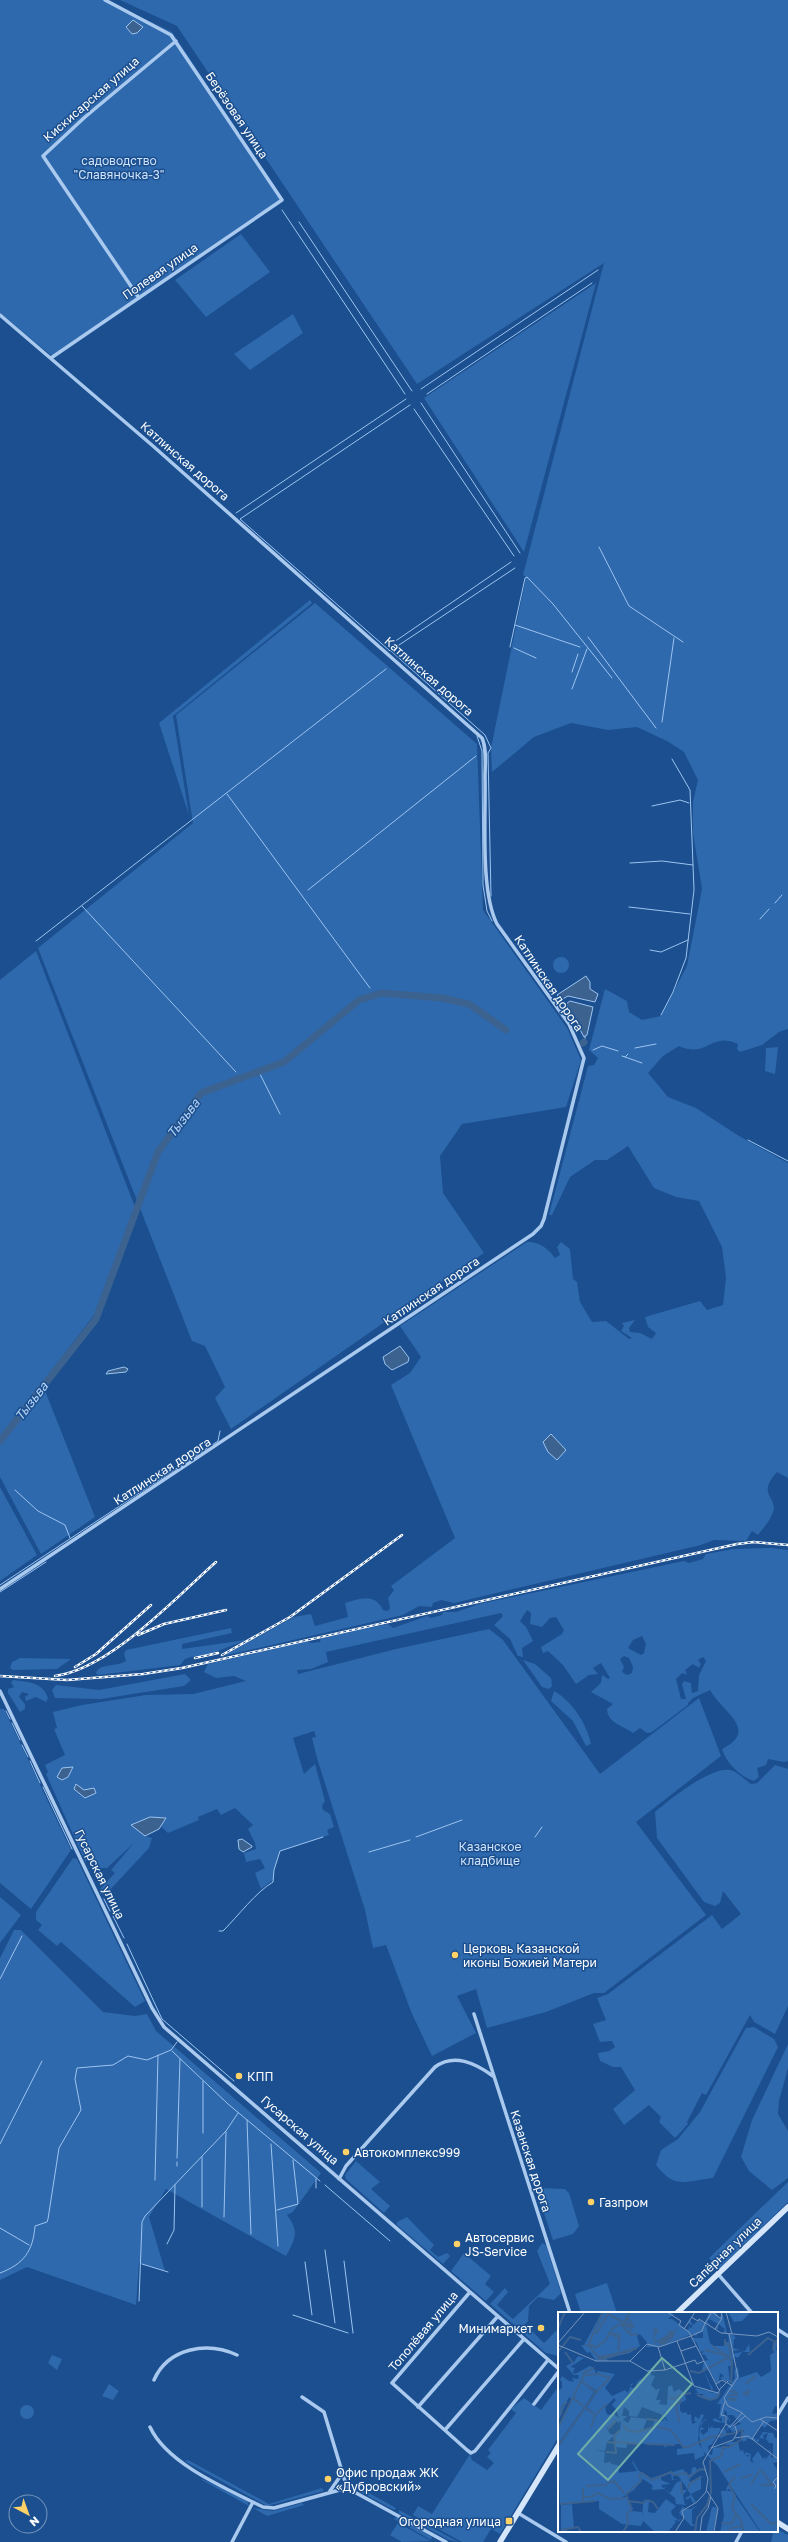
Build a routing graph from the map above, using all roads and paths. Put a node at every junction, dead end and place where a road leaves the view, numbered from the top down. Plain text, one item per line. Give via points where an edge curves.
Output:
1 (105, 0) edge
2 (176, 41) junction
3 (282, 200) joint
4 (139, 298) junction
5 (0, 315) edge
6 (51, 358) junction
7 (0, 1589) edge
8 (0, 1691) edge
9 (76, 1849) junction
10 (73, 1852) dead end
11 (474, 2014) dead end
12 (494, 2076) junction
13 (339, 2179) junction
14 (788, 2207) edge
15 (718, 2274) junction
16 (470, 2292) junction
17 (570, 2312) edge
18 (678, 2312) edge
19 (751, 2312) edge
20 (498, 2316) junction
21 (778, 2330) edge
22 (788, 2336) edge
23 (524, 2339) junction
24 (237, 2355) dead end
25 (548, 2360) junction
26 (558, 2369) edge
27 (558, 2371) edge
28 (154, 2380) dead end
29 (302, 2397) dead end
30 (788, 2398) edge
31 (534, 2404) dead end
32 (418, 2407) junction
33 (778, 2414) edge
34 (150, 2427) dead end
35 (445, 2430) junction
36 (558, 2447) edge
37 (341, 2468) junction
38 (347, 2488) junction
39 (330, 2492) junction
40 (253, 2502) junction
41 (518, 2513) junction
42 (778, 2523) edge
43 (788, 2529) edge
44 (741, 2532) edge
45 (232, 2542) edge
46 (446, 2542) edge
47 (500, 2542) edge
48 (566, 2542) edge
49 (736, 2542) edge

1 - 2 street, Берёзовая улица via 171,35
2 - 3 street, Берёзовая улица
2 - 4 street, Кискисарская улица via 86,116 43,156
3 - 4 street, Полевая улица
4 - 6 street, Полевая улица
5 - 6 street, Катлинская дорога
6 - 7 street, Катлинская дорога via 482,738 485,746 487,886 491,912 569,1024 585,1062 544,1219 533,1234
8 - 9 street, Гусарская улица
9 - 10 street
9 - 13 street, Гусарская улица via 164,2027
11 - 12 street, Казанская дорога
12 - 13 street via 467,2062 457,2059 444,2060 346,2166
12 - 17 street, Казанская дорога
13 - 16 street, Гусарская улица
14 - 15 street, Сапёрная улица
15 - 18 street, Сапёрная улица
15 - 19 street
16 - 20 street, Гусарская улица
16 - 32 street, Тополёвая улица via 393,2384
20 - 23 street, Гусарская улица
20 - 32 street
21 - 22 street
23 - 25 street, Гусарская улица
23 - 35 street
24 - 28 street via 210,2348 185,2352 162,2367
25 - 26 street, Гусарская улица
25 - 35 street via 475,2451 469,2452
27 - 31 street
29 - 37 street via 324,2412
30 - 33 street
32 - 35 street
34 - 40 street via 158,2442 178,2461
36 - 41 street
37 - 38 street
37 - 39 street via 339,2478
38 - 39 street
38 - 46 street
39 - 40 street via 271,2508
40 - 45 street
41 - 47 street
41 - 48 street
42 - 43 street
44 - 49 street

